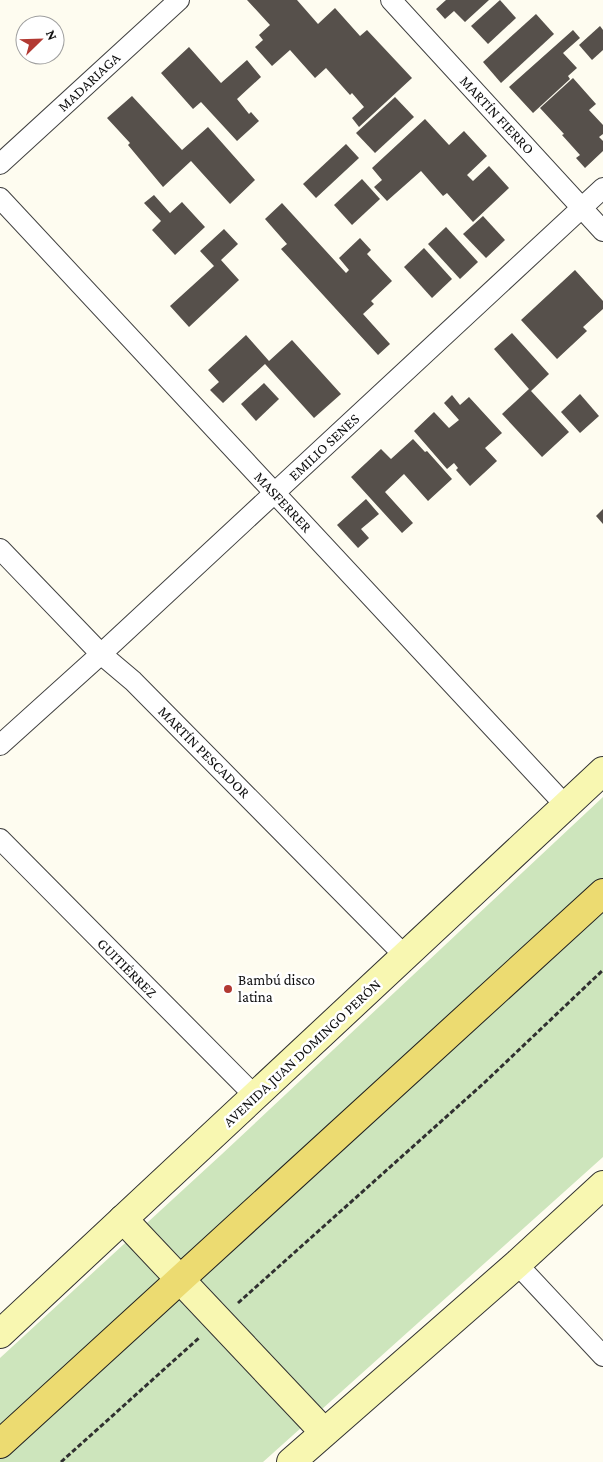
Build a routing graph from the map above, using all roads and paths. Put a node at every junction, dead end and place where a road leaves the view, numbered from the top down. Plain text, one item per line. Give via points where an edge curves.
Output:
1 (179, 0) edge
2 (391, 0) edge
3 (0, 164) edge
4 (603, 188) edge
5 (0, 198) edge
6 (582, 208) junction
7 (603, 231) edge
8 (274, 492) junction
9 (0, 549) edge
10 (101, 654) junction
11 (0, 745) edge
12 (603, 771) edge
13 (566, 806) junction
14 (0, 839) edge
15 (603, 893) edge
16 (405, 956) junction
17 (603, 970) edge
18 (255, 1096) junction
19 (603, 1185) edge
20 (124, 1219) junction
21 (517, 1264) junction
22 (181, 1280) junction
23 (219, 1320) junction
24 (0, 1334) edge
25 (603, 1356) edge
26 (324, 1432) junction
27 (0, 1444) edge
28 (61, 1462) edge
29 (291, 1462) edge

1 - 3 street, MADARIAGA
2 - 6 street, MARTÍN FIERRO
4 - 6 street, EMILIO SENES
5 - 8 street, MASFERRER
6 - 7 street, MARTÍN FIERRO
6 - 8 street, EMILIO SENES
8 - 10 street, EMILIO SENES
8 - 13 street, MASFERRER
9 - 10 street, MARTÍN PESCADOR
10 - 11 street, EMILIO SENES
10 - 16 street, MARTÍN PESCADOR via 134,681
12 - 13 main road, AVENIDA JUAN DOMINGO PERÓN
13 - 16 main road, AVENIDA JUAN DOMINGO PERÓN
14 - 18 street, GUITIÉRREZ
15 - 22 main road
16 - 18 main road, AVENIDA JUAN DOMINGO PERÓN
17 - 23 path via 484,1083
18 - 20 main road, AVENIDA JUAN DOMINGO PERÓN
19 - 21 main road
20 - 22 main road
20 - 24 main road, AVENIDA JUAN DOMINGO PERÓN
21 - 25 street
21 - 26 main road
22 - 23 main road
22 - 27 main road
23 - 26 main road
23 - 28 path
26 - 29 main road

